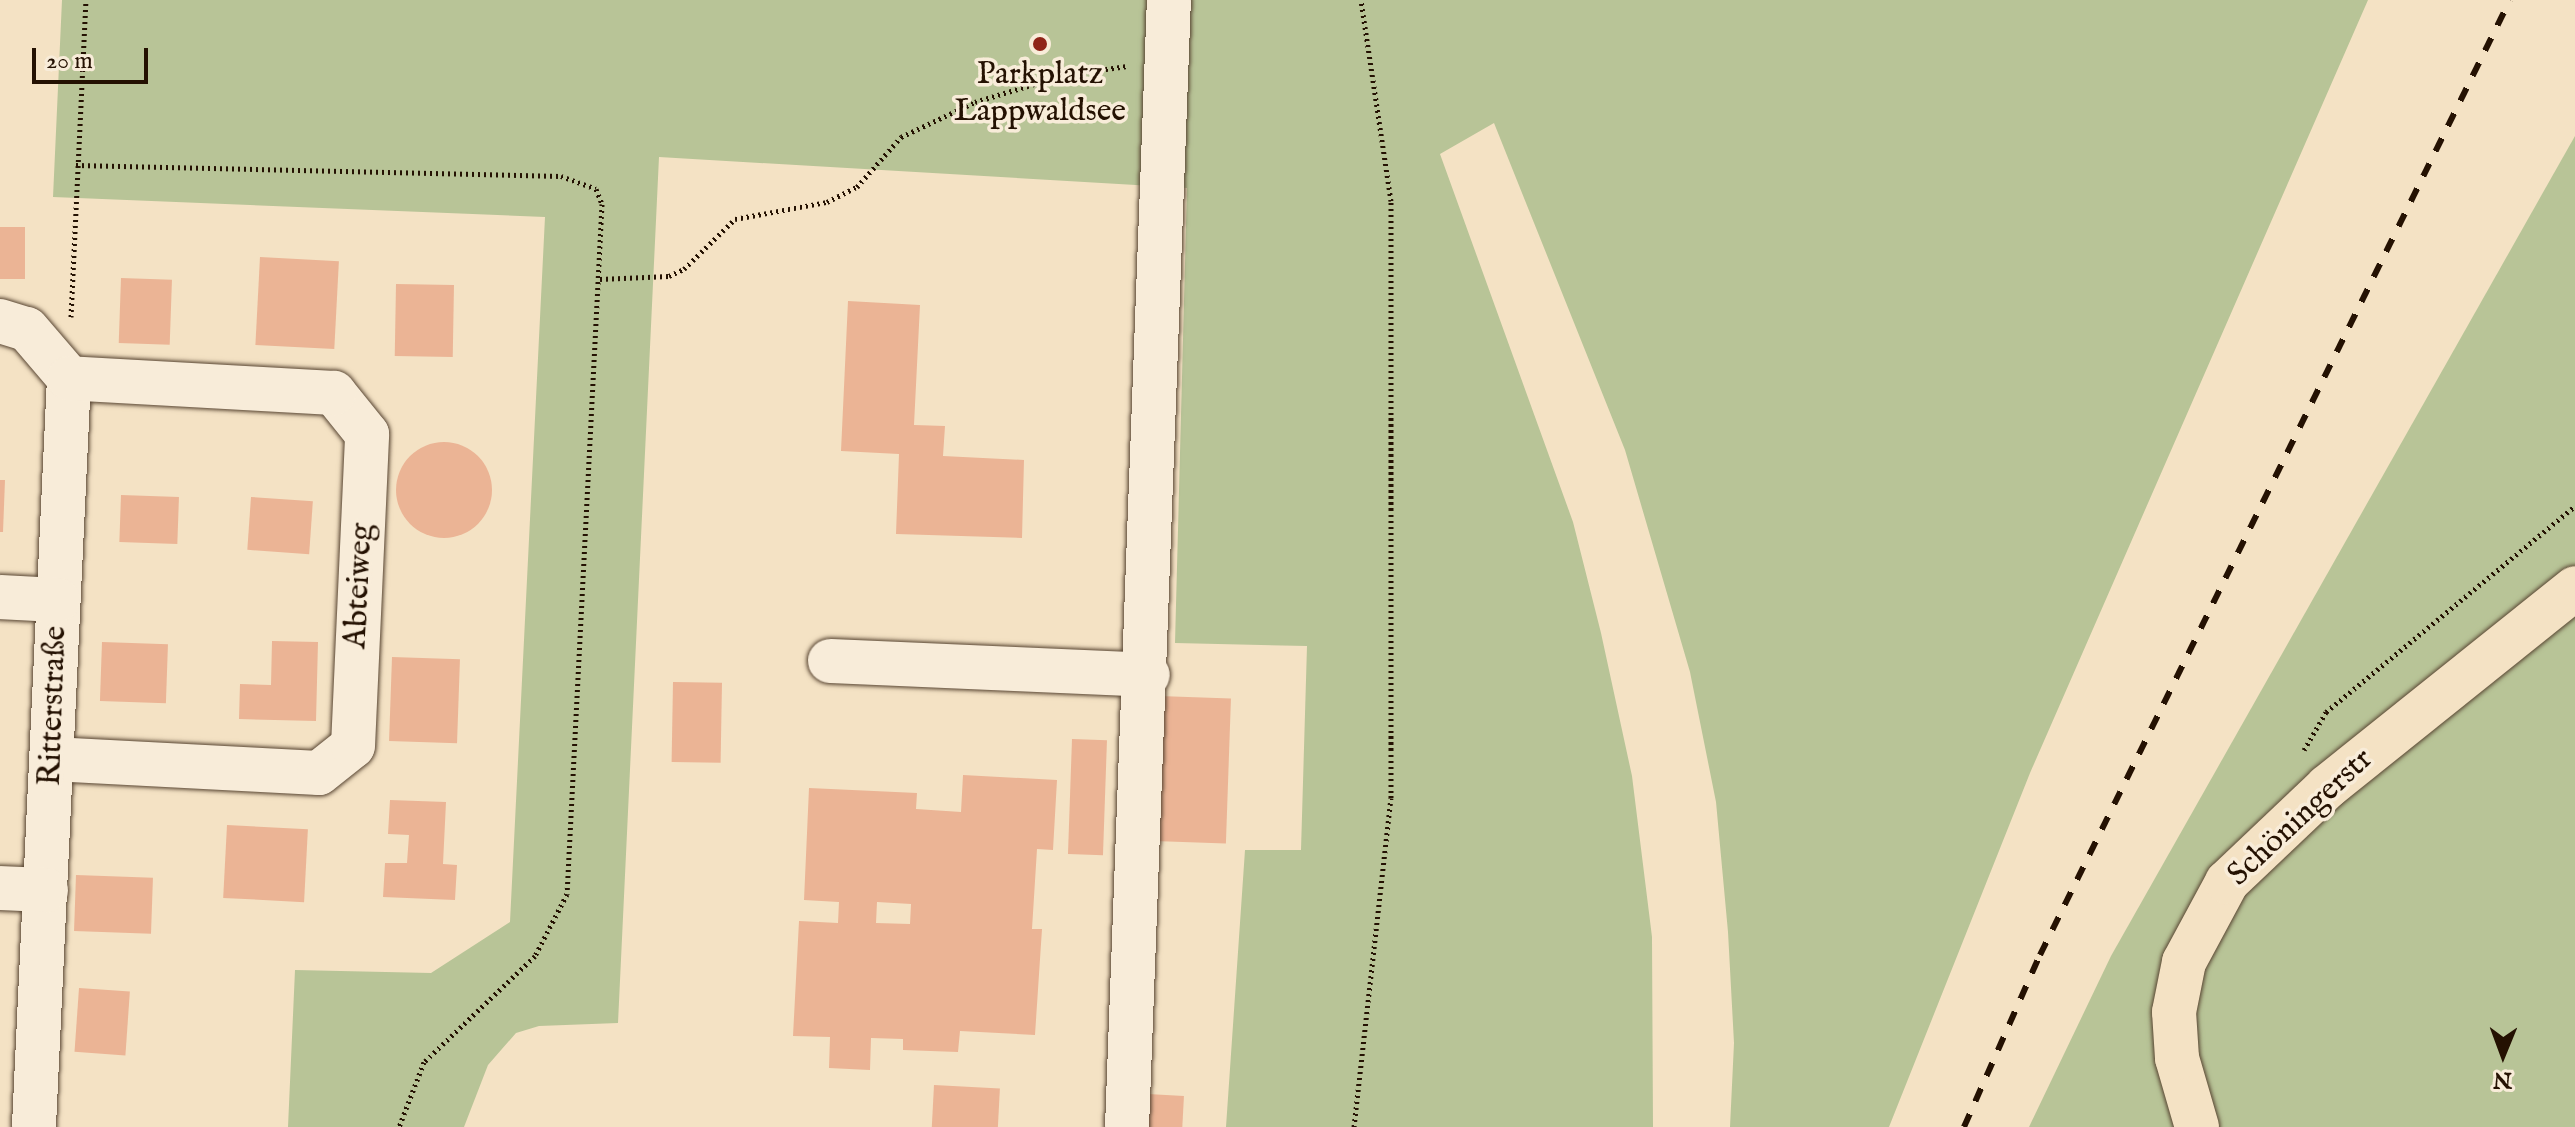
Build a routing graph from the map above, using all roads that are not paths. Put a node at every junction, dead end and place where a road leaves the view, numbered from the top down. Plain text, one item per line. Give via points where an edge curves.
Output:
1 (1169, 0) edge
2 (0, 321) edge
3 (69, 378) junction
4 (2575, 588) edge
5 (0, 597) edge
6 (58, 600) junction
7 (830, 661) dead end
8 (1148, 675) junction
9 (52, 759) junction
10 (0, 888) edge
11 (46, 890) junction
12 (34, 1127) edge
13 (1127, 1127) edge
14 (2197, 1127) edge

1 - 8 street
2 - 3 street via 27,329
3 - 6 street, Ritterstraße
3 - 9 street, Abteiweg via 334,393 367,434 353,746 319,773
4 - 14 main road, Schöningerstr via 2327,787 2227,882 2184,962 2174,1012 2177,1058
5 - 6 street
6 - 9 street, Ritterstraße
7 - 8 street
8 - 13 street
9 - 11 street, Ritterstraße
10 - 11 street
11 - 12 street, Ritterstraße

